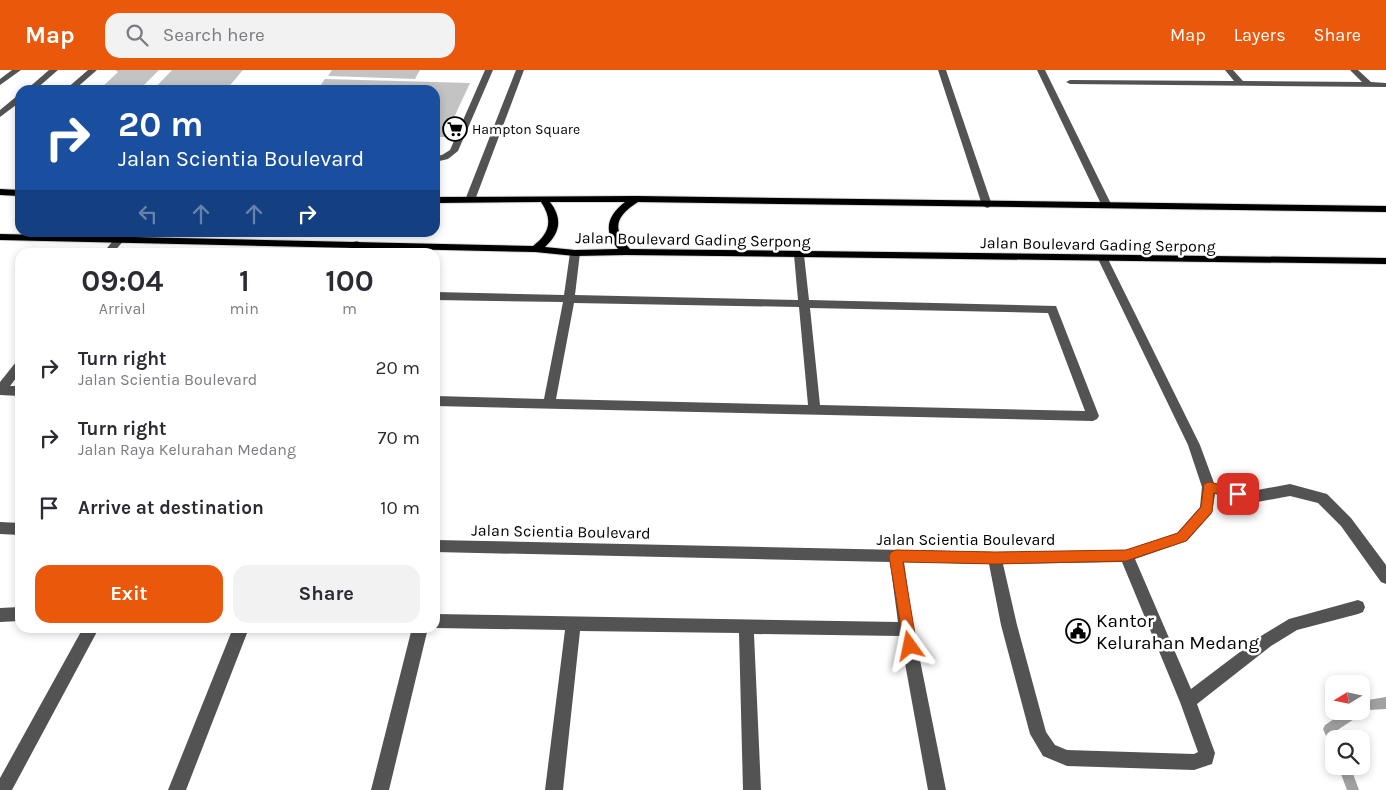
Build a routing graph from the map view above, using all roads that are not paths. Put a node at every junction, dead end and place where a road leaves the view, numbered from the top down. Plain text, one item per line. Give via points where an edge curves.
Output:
1 (17, 70) edge
2 (54, 70) edge
3 (92, 70) edge
4 (489, 70) edge
5 (520, 70) edge
6 (942, 70) edge
7 (1040, 70) edge
8 (1229, 70) edge
9 (1354, 70) edge
10 (1070, 82) dead end
11 (0, 83) edge
12 (1240, 83) junction
13 (36, 85) edge
14 (75, 85) edge
15 (1369, 85) junction
16 (1386, 85) edge
17 (15, 102) edge
18 (0, 114) edge
19 (440, 158) edge
20 (0, 192) edge
21 (15, 193) edge
22 (543, 199) junction
23 (636, 199) junction
24 (440, 200) edge
25 (470, 200) junction
26 (987, 205) junction
27 (1107, 206) junction
28 (1386, 209) edge
29 (0, 237) edge
30 (119, 240) junction
31 (112, 248) edge
32 (355, 248) edge
33 (440, 248) edge
34 (534, 249) junction
35 (627, 252) junction
36 (575, 253) junction
37 (799, 255) junction
38 (1103, 259) junction
39 (1386, 261) edge
40 (440, 296) edge
41 (569, 298) junction
42 (804, 304) junction
43 (15, 371) edge
44 (15, 391) edge
45 (440, 400) edge
46 (549, 403) junction
47 (814, 409) junction
48 (1209, 487) junction
49 (0, 528) edge
50 (15, 529) edge
51 (440, 546) edge
52 (896, 556) junction
53 (1126, 556) junction
54 (995, 558) junction
55 (1386, 577) edge
56 (1358, 608) dead end
57 (15, 614) edge
58 (0, 615) edge
59 (440, 622) edge
60 (573, 624) junction
61 (746, 628) junction
62 (907, 629) junction
63 (88, 633) edge
64 (239, 633) edge
65 (419, 633) edge
66 (1188, 700) junction
67 (4, 790) edge
68 (177, 790) edge
69 (380, 790) edge
70 (554, 790) edge
71 (752, 790) edge
72 (937, 790) edge

1 - 11 street
2 - 13 street
3 - 14 street
4 - 19 street via 454,151
5 - 25 street
6 - 26 street
7 - 27 street
8 - 12 street
9 - 15 street
10 - 12 street via 1124,79
12 - 15 street
15 - 16 street
17 - 18 street
20 - 21 main road
22 - 23 main road
22 - 25 main road
22 - 34 main road via 552,210 556,225 548,240
23 - 26 main road
23 - 35 main road via 615,215 612,228 616,242
24 - 25 main road
26 - 27 main road
27 - 28 main road
29 - 30 main road, Jalan Boulevard Gading Serpong
30 - 31 street
30 - 32 main road, Jalan Boulevard Gading Serpong
33 - 34 main road, Jalan Boulevard Gading Serpong
34 - 36 main road, Jalan Boulevard Gading Serpong
35 - 36 main road, Jalan Boulevard Gading Serpong
35 - 37 main road, Jalan Boulevard Gading Serpong
36 - 41 street
37 - 38 main road, Jalan Boulevard Gading Serpong
37 - 42 street
38 - 39 main road, Jalan Boulevard Gading Serpong
38 - 48 street, Jalan Scientia Boulevard via 1194,444
40 - 41 street
41 - 42 street
41 - 46 street
42 - 47 street
42 - 47 street via 1052,309 1093,416
43 - 44 street via 0,390
45 - 46 street
46 - 47 street
48 - 53 street, Jalan Scientia Boulevard via 1207,508 1182,537
48 - 55 street via 1252,497 1290,490 1322,498 1346,522
49 - 50 street
51 - 52 street, Jalan Scientia Boulevard
52 - 54 street, Jalan Scientia Boulevard
52 - 62 street
53 - 54 street, Jalan Scientia Boulevard
53 - 66 street
54 - 66 street via 1009,626 1038,734 1052,754 1067,758 1202,760 1206,753
56 - 66 street via 1294,624 1266,640
57 - 58 street
59 - 60 street
60 - 61 street
60 - 70 street
61 - 62 street
61 - 71 street
62 - 72 street
63 - 67 street
64 - 68 street
65 - 69 street

